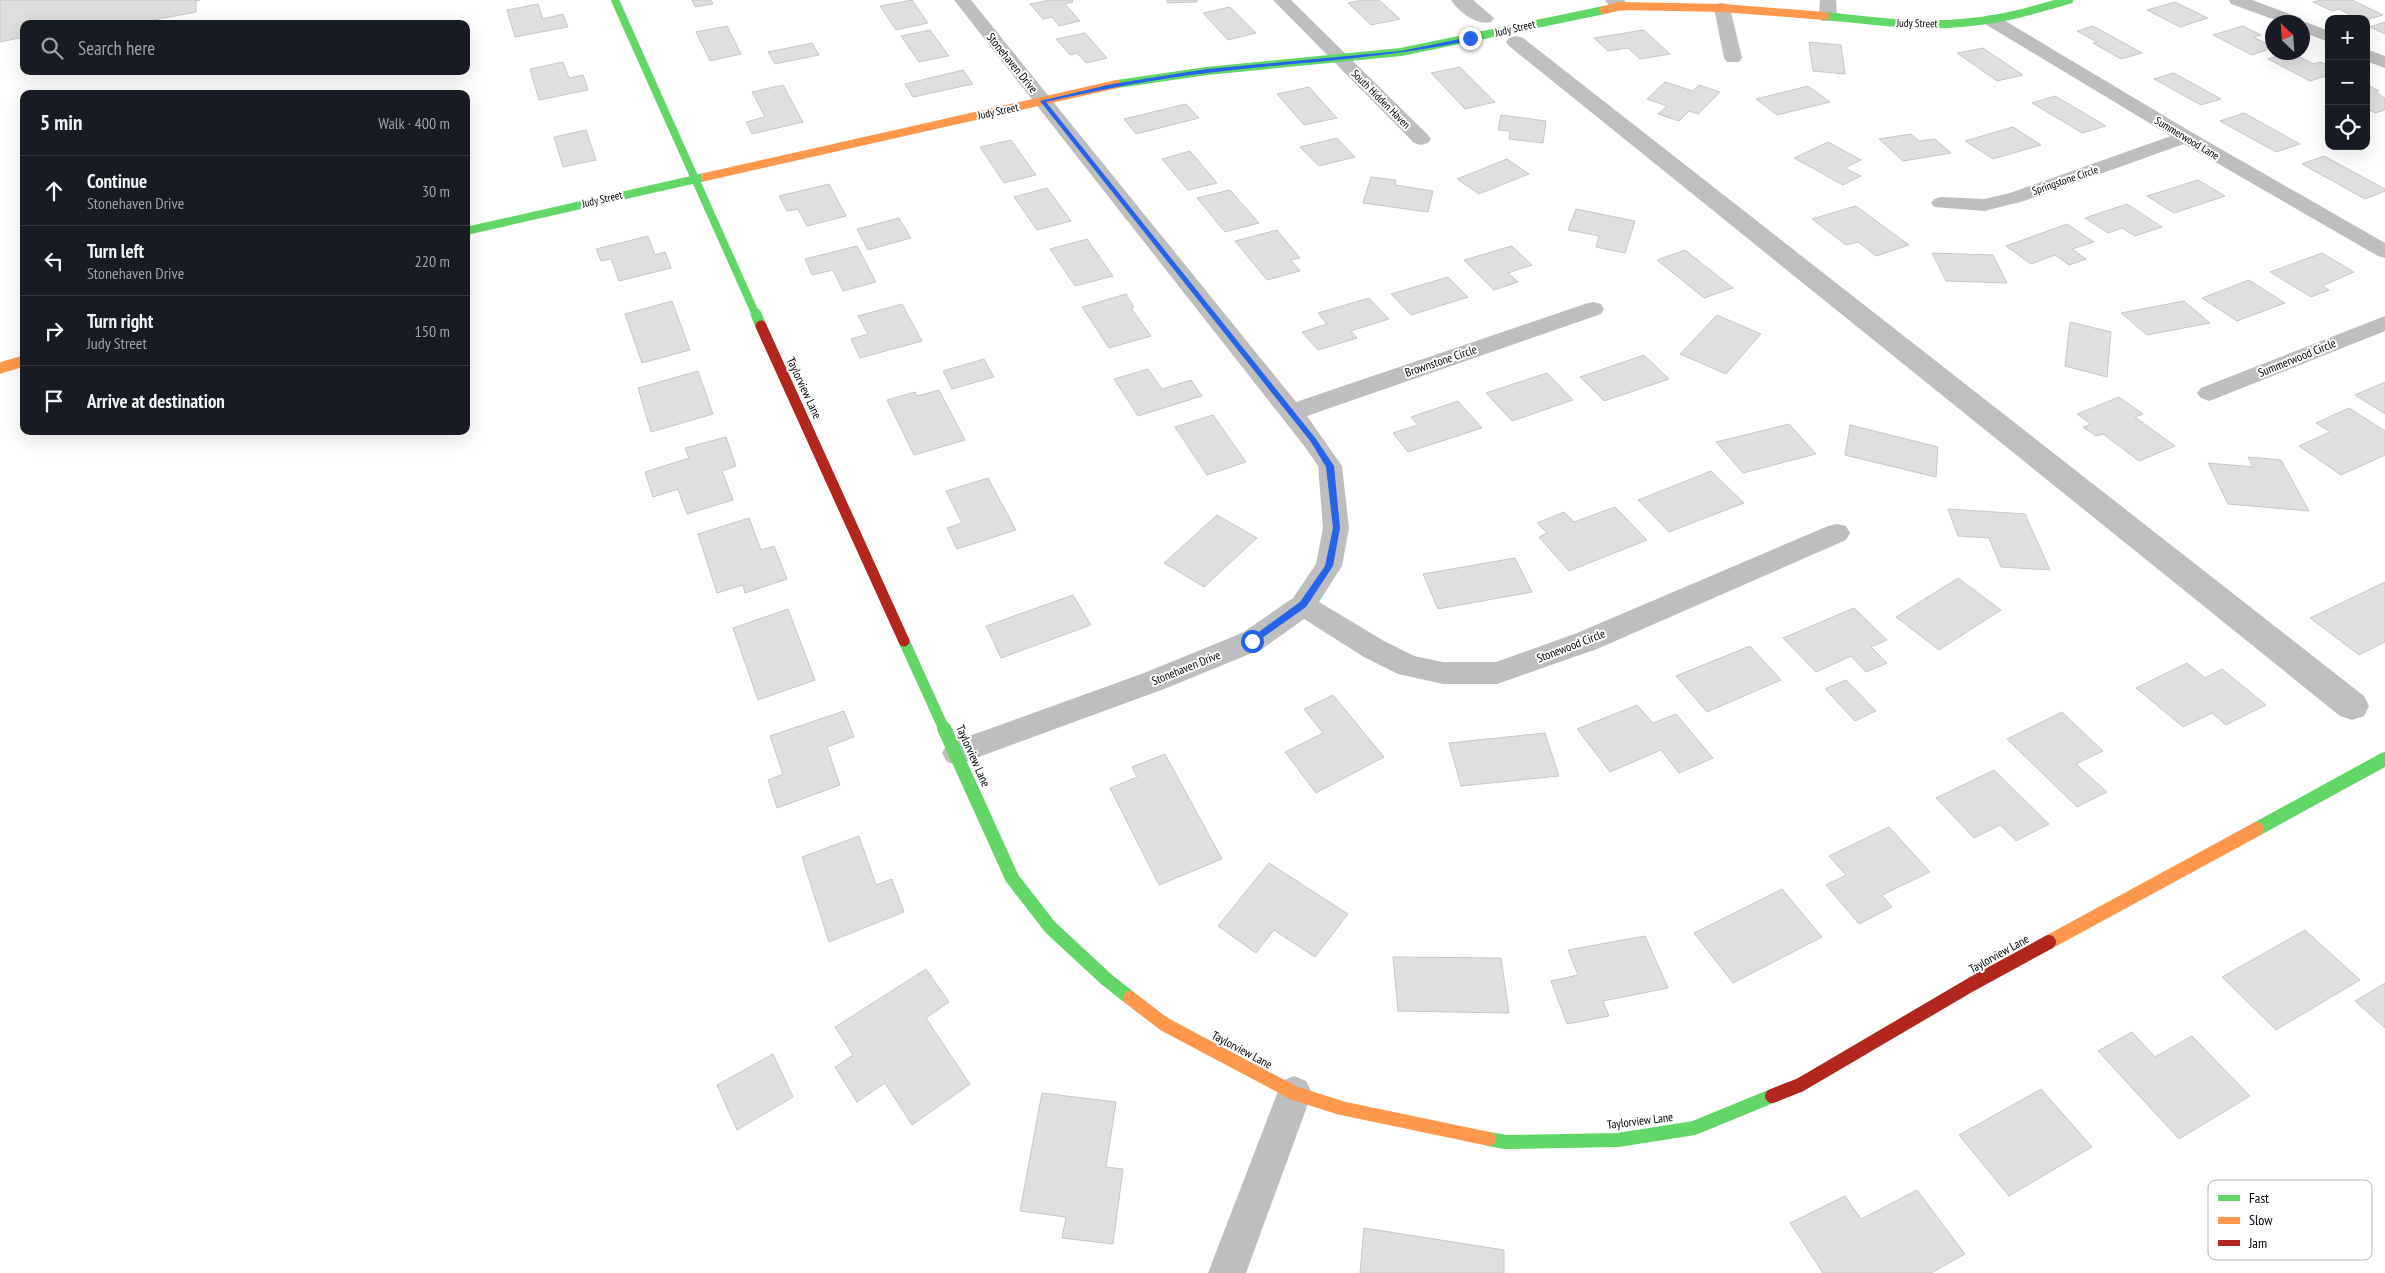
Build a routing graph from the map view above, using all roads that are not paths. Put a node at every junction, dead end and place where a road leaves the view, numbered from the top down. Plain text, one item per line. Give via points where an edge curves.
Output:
1 (615, 0) edge
2 (962, 0) edge
3 (1281, 0) edge
4 (2070, 0) edge
5 (2237, 0) edge
6 (1617, 3) edge
7 (1722, 8) junction
8 (1828, 8) edge
9 (2277, 15) edge
10 (1991, 20) junction
11 (2310, 29) edge
12 (2325, 35) edge
13 (2370, 56) edge
14 (1341, 58) junction
15 (1733, 58) dead end
16 (2385, 62) edge
17 (1043, 101) junction
18 (2186, 137) junction
19 (1421, 139) dead end
20 (694, 178) junction
21 (1942, 203) dead end
22 (470, 230) edge
23 (2385, 252) edge
24 (1593, 308) dead end
25 (2385, 323) edge
26 (20, 362) edge
27 (0, 368) edge
28 (2209, 393) dead end
29 (1290, 413) junction
30 (1837, 533) dead end
31 (1303, 605) junction
32 (957, 753) junction
33 (2385, 760) edge
34 (1294, 1094) junction
35 (1227, 1273) edge

1 - 20 street, Taylorview Lane
2 - 17 street, Stonehaven Drive
3 - 14 street, South Hidden Haven
4 - 10 street, Judy Street
5 - 9 street
6 - 7 street, Judy Street
6 - 14 street, Judy Street via 1401,52
7 - 8 street, Judy Street
7 - 15 street
8 - 10 street, Judy Street via 1910,23
10 - 18 street, Summerwood Lane
11 - 12 street
13 - 16 street
14 - 17 street, Judy Street via 1207,71 1112,85
14 - 19 street, South Hidden Haven
17 - 20 street, Judy Street
17 - 29 street, Stonehaven Drive
18 - 21 street, Springstone Circle via 2017,197 1984,205
18 - 23 street, Summerwood Lane
20 - 22 street, Judy Street
20 - 32 street, Taylorview Lane
24 - 29 street, Brownstone Circle
25 - 28 street, Summerwood Circle
26 - 27 street
29 - 31 street, Stonehaven Drive via 1330,466 1336,528 1329,566
30 - 31 street, Stonewood Circle via 1587,642 1497,674 1443,673 1408,666
31 - 32 street, Stonehaven Drive via 1252,641 1154,681
32 - 34 street, Taylorview Lane via 1012,878 1050,927 1106,979 1164,1024
33 - 34 street, Taylorview Lane via 1972,984 1800,1085 1694,1128 1618,1140 1505,1142 1341,1108
34 - 35 street

